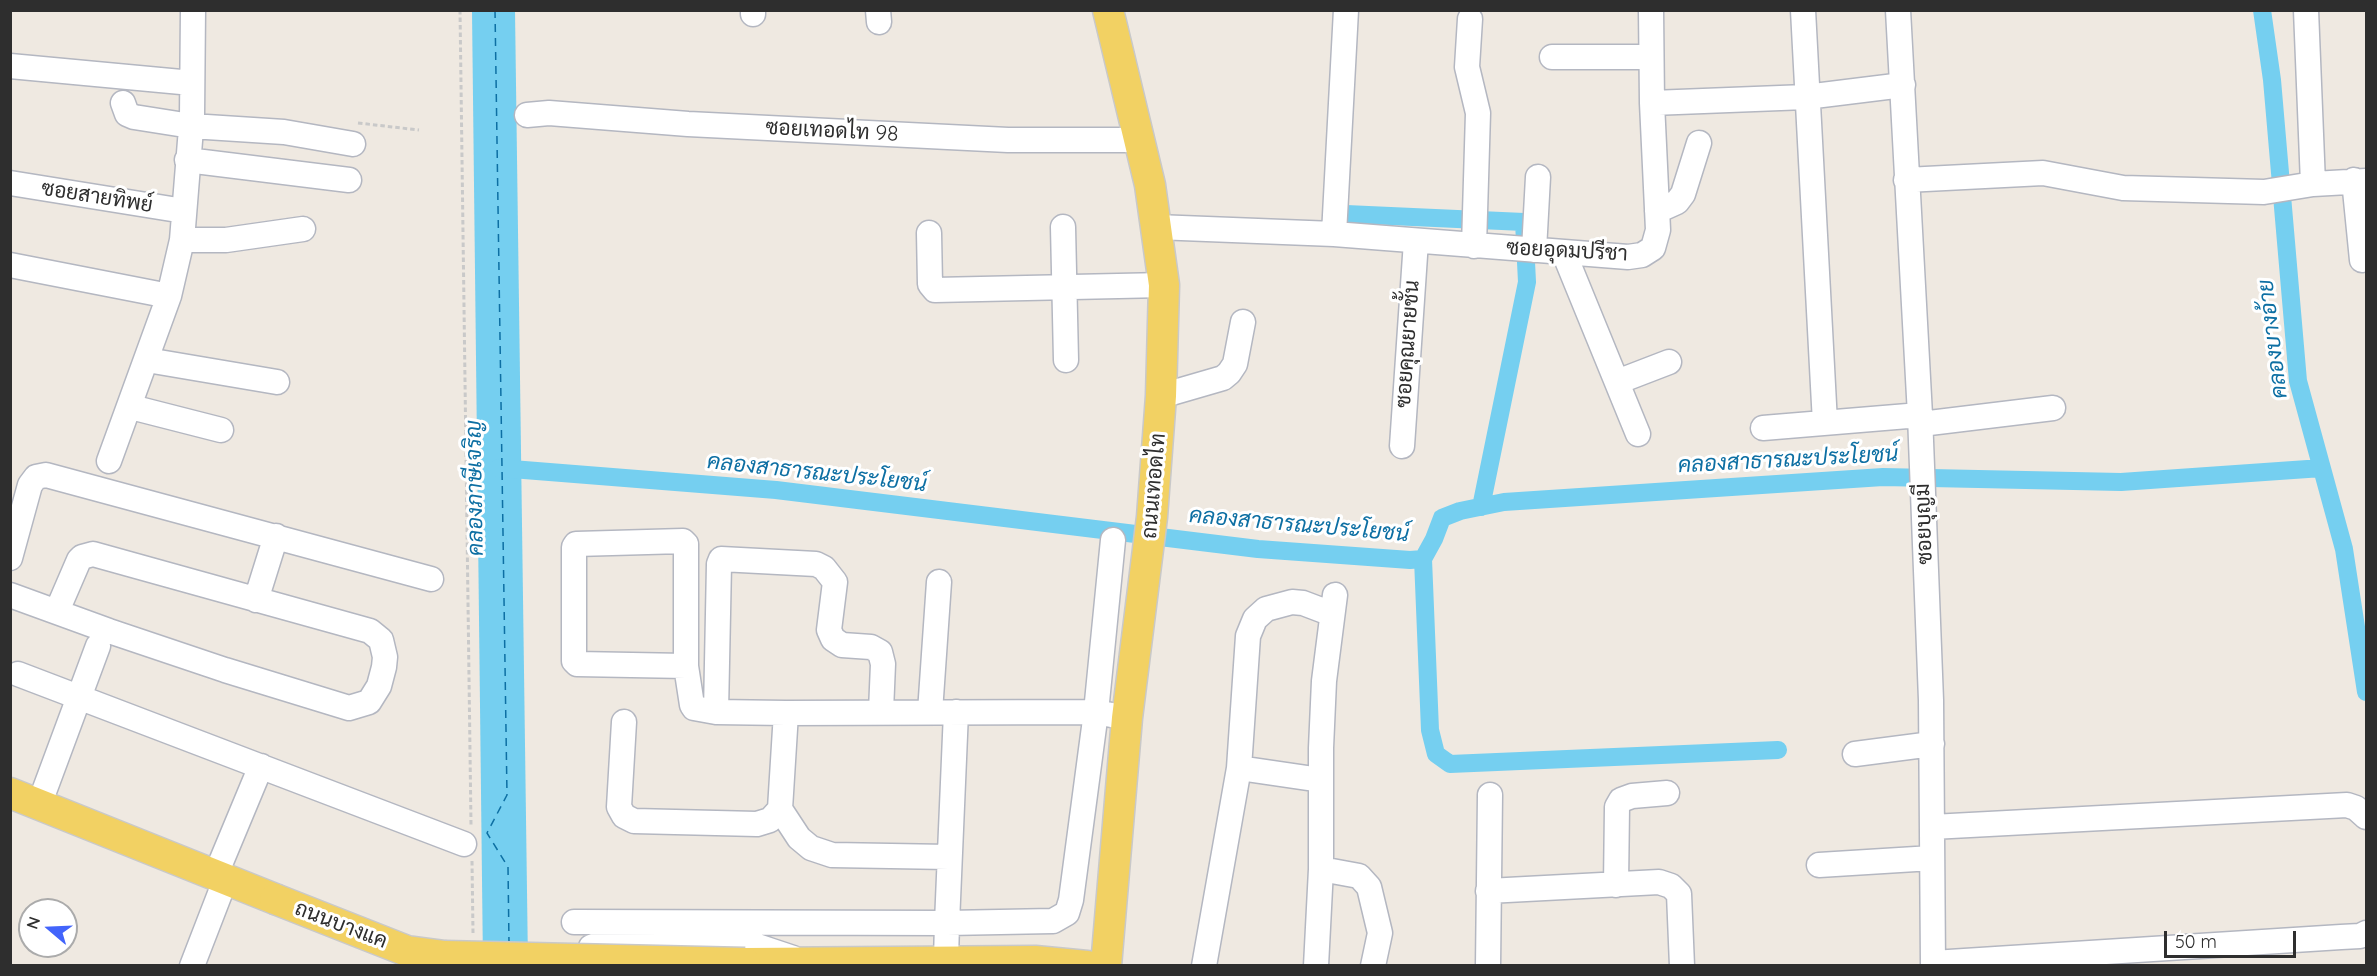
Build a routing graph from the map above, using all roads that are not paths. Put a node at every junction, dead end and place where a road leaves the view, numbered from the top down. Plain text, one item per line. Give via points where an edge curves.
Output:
1 (193, 10) edge
2 (1108, 10) edge
3 (1346, 10) edge
4 (1651, 10) edge
5 (1803, 10) edge
6 (1898, 10) edge
7 (2306, 10) edge
8 (1470, 19) dead end
9 (1552, 57) dead end
10 (1651, 57) junction
11 (10, 66) edge
12 (192, 83) junction
13 (1904, 85) junction
14 (1806, 97) junction
15 (123, 103) dead end
16 (1652, 104) junction
17 (527, 115) dead end
18 (191, 126) junction
19 (1138, 140) junction
20 (1699, 143) dead end
21 (352, 144) dead end
22 (187, 160) junction
23 (1538, 177) dead end
24 (349, 180) dead end
25 (1906, 180) junction
26 (2360, 181) edge
27 (10, 183) edge
28 (2313, 184) junction
29 (1657, 210) junction
30 (184, 211) junction
31 (1063, 227) dead end
32 (1156, 227) junction
33 (303, 229) dead end
34 (929, 233) dead end
35 (1334, 234) junction
36 (182, 240) junction
37 (1416, 241) junction
38 (1474, 246) junction
39 (1534, 250) junction
40 (1564, 253) junction
41 (2361, 260) dead end
42 (10, 265) edge
43 (1164, 285) junction
44 (1063, 289) junction
45 (169, 296) junction
46 (1243, 322) dead end
47 (147, 360) junction
48 (1066, 360) dead end
49 (1669, 362) dead end
50 (277, 382) dead end
51 (1617, 382) junction
52 (1161, 396) junction
53 (130, 407) junction
54 (2053, 408) dead end
55 (1920, 419) junction
56 (1825, 423) junction
57 (1763, 428) dead end
58 (221, 430) dead end
59 (1638, 434) dead end
60 (1402, 446) dead end
61 (109, 462) dead end
62 (276, 537) junction
63 (1113, 540) dead end
64 (10, 558) edge
65 (431, 579) dead end
66 (939, 582) dead end
67 (10, 595) edge
68 (256, 600) junction
69 (57, 611) junction
70 (98, 646) dead end
71 (686, 666) junction
72 (18, 674) dead end
73 (79, 697) junction
74 (882, 711) junction
75 (716, 712) junction
76 (786, 712) junction
77 (930, 712) junction
78 (956, 712) junction
79 (1096, 712) junction
80 (1127, 718) junction
81 (624, 722) dead end
82 (1932, 744) junction
83 (1855, 754) dead end
84 (261, 766) junction
85 (1239, 768) junction
86 (1321, 780) junction
87 (10, 793) edge
88 (1667, 793) dead end
89 (1490, 795) dead end
90 (39, 805) junction
91 (780, 809) junction
92 (2367, 817) edge
93 (1932, 827) junction
94 (469, 845) road end
95 (950, 858) junction
96 (1932, 858) junction
97 (1819, 865) dead end
98 (1321, 869) junction
99 (221, 876) junction
100 (1616, 885) junction
101 (1488, 891) junction
102 (574, 922) dead end
103 (947, 923) junction
104 (2367, 933) edge
105 (946, 960) junction
106 (802, 964) edge
107 (1933, 964) edge
108 (192, 966) edge
109 (587, 966) edge
110 (1087, 966) edge
111 (1106, 966) edge
112 (1204, 966) edge
113 (1316, 966) edge
114 (1373, 966) edge
115 (1488, 966) edge
116 (1682, 966) edge

1 - 12 street
2 - 19 main road, ถนนเทอดไท
3 - 35 street
4 - 10 street, ซอยอุดมปรีชา
5 - 14 street
6 - 13 street, ซอยบุญมี
7 - 28 street
8 - 38 street via 1467,67 1478,113
9 - 10 street
10 - 16 street, ซอยอุดมปรีชา
11 - 12 street
12 - 18 street
13 - 14 street
13 - 25 street, ซอยบุญมี
14 - 16 street
14 - 56 street
15 - 18 street via 134,117
16 - 29 street, ซอยอุดมปรีชา
17 - 19 street, ซอยเทอดไท 98 via 549,113 1008,140
18 - 21 street via 284,132
18 - 22 street
19 - 32 main road, ถนนเทอดไท
20 - 29 street via 1683,194 1677,202
22 - 24 street
22 - 30 street
23 - 39 street
25 - 28 street via 2043,173 2123,188 2276,190
25 - 55 street, ซอยบุญมี
26 - 28 street
26 - 41 street
27 - 30 street, ซอยสายทิพย์
29 - 40 street, ซอยอุดมปรีชา via 1658,230 1653,248 1642,255
30 - 36 street
31 - 44 street
32 - 35 street, ซอยอุดมปรีชา
32 - 43 main road, ถนนเทอดไท
33 - 36 street via 226,240
34 - 44 street via 930,284 935,290
35 - 37 street, ซอยอุดมปรีชา
36 - 45 street
37 - 38 street, ซอยอุดมปรีชา
37 - 60 street, ซอยคุณยายชั้น
38 - 39 street, ซอยอุดมปรีชา
39 - 40 street, ซอยอุดมปรีชา
40 - 51 street
42 - 45 street
43 - 44 street
43 - 52 main road, ถนนเทอดไท
44 - 48 street
45 - 47 street
46 - 52 street via 1235,364 1229,374
47 - 50 street
47 - 53 street
49 - 51 street
51 - 59 street
52 - 80 main road, ถนนเทอดไท via 1152,517
53 - 58 street
53 - 61 street
54 - 55 street
55 - 56 street
55 - 82 street, ซอยบุญมี
56 - 57 street
62 - 64 street via 43,475 30,485
62 - 65 street
62 - 68 street
63 - 79 street
66 - 77 street
67 - 69 street
68 - 69 street via 93,554 82,556 76,565
68 - 69 street via 376,635 383,648 384,667 369,702 355,708 344,707
70 - 73 street
71 - 71 street via 686,544 576,544 574,662
71 - 75 street via 693,706
72 - 73 street
73 - 84 street
73 - 90 street
74 - 75 street via 880,652 871,647 842,645 833,639 829,630 835,582 824,568 816,564 721,559
74 - 76 street
74 - 77 street
75 - 76 street
76 - 91 street
77 - 78 street
78 - 79 street
78 - 95 street
79 - 80 street
79 - 103 street via 1067,913 1053,921
80 - 111 main road, ถนนเทอดไท
81 - 91 street via 619,807 624,816 634,821 756,824 770,820
82 - 83 street
82 - 93 street, ซอยบุญมี
84 - 94 street
84 - 99 street
85 - 86 street
85 - 86 street via 1248,636 1255,620 1266,609 1293,603 1333,605 1324,681
85 - 112 street
86 - 98 street
87 - 90 main road, ถนนบางแค
88 - 100 street via 1632,796 1621,800 1617,807
89 - 101 street
90 - 99 main road, ถนนบางแค
91 - 95 street via 799,838 811,848 832,855
92 - 93 street via 2347,805
93 - 96 street, ซอยบุญมี
95 - 103 street
96 - 97 street
96 - 107 street, ซอยบุญมี
98 - 113 street
98 - 114 street via 1359,876 1369,887 1380,933
99 - 106 main road, ถนนบางแค, bridge via 407,951 445,956
99 - 108 street
100 - 101 street
100 - 116 street via 1659,882 1679,894
101 - 115 street
102 - 103 street
103 - 105 street
104 - 107 street
105 - 106 main road, ถนนบางแค
105 - 110 main road, ถนนบางแค via 1035,960
106 - 109 street via 757,946 600,944 591,947

